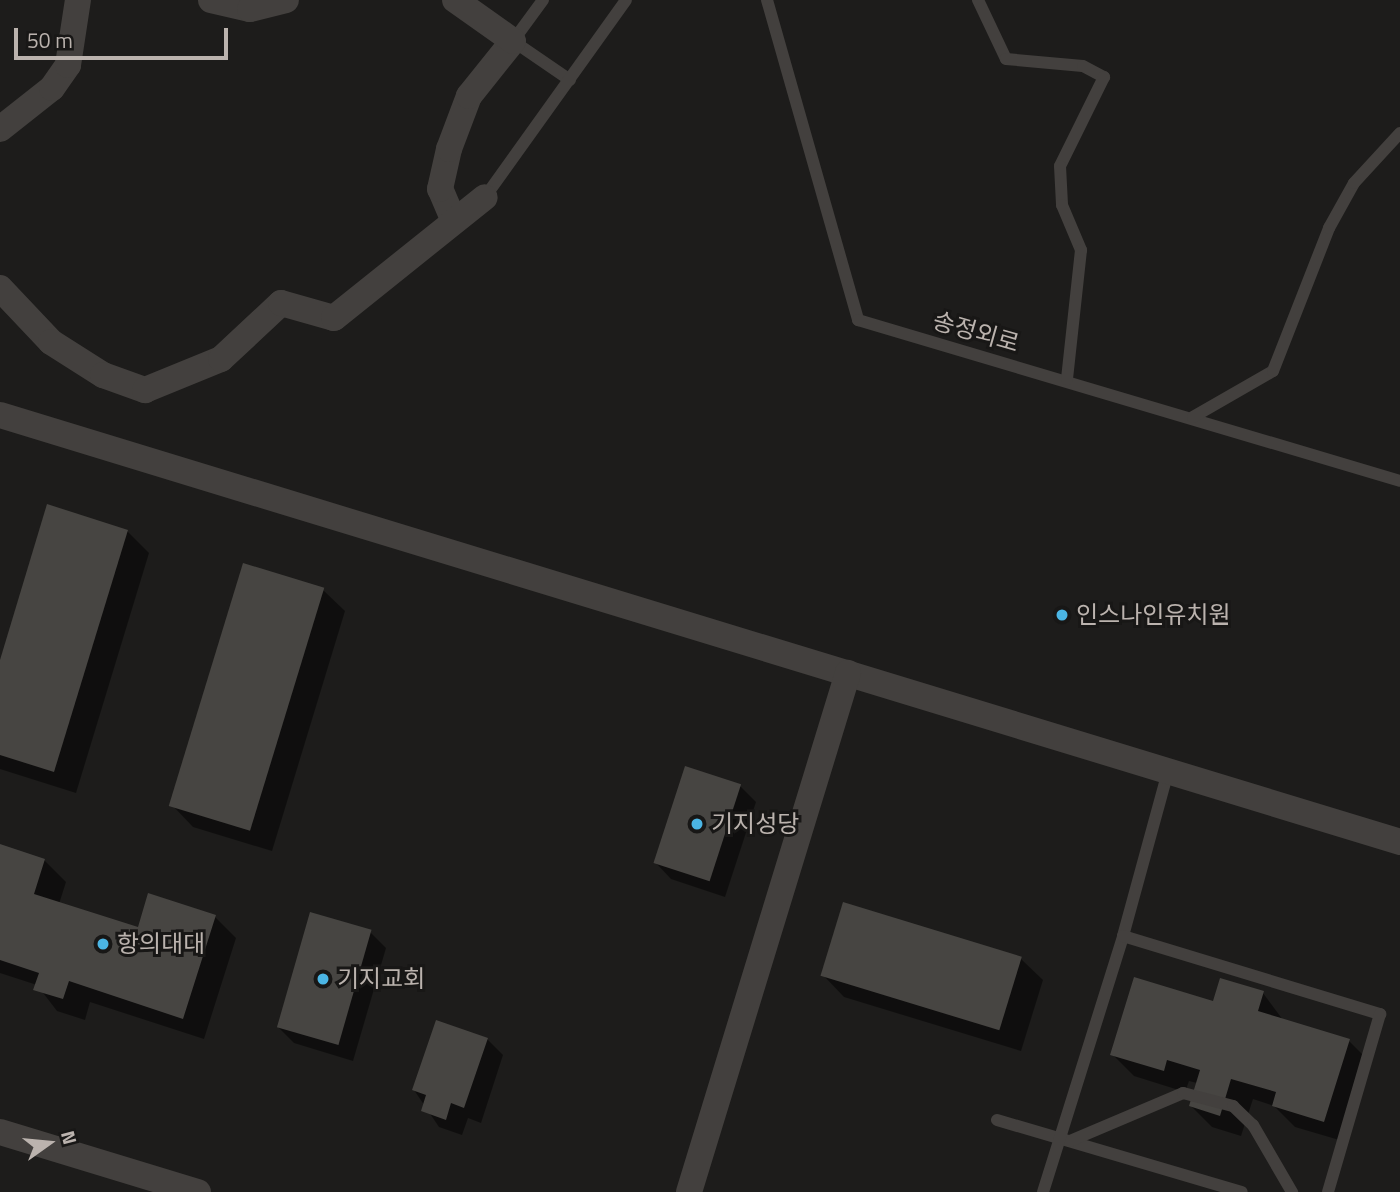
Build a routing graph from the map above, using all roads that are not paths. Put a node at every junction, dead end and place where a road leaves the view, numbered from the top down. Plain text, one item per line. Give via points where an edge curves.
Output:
1 (78, 0) edge
2 (211, 0) edge
3 (286, 0) edge
4 (455, 0) edge
5 (543, 0) edge
6 (625, 0) edge
7 (766, 0) edge
8 (978, 0) edge
9 (513, 41) junction
10 (570, 80) junction
11 (0, 129) edge
12 (1400, 133) edge
13 (485, 197) joint
14 (453, 219) junction
15 (0, 288) edge
16 (1067, 379) junction
17 (0, 415) edge
18 (1193, 417) junction
19 (1400, 481) edge
20 (848, 673) junction
21 (1168, 771) junction
22 (1400, 842) edge
23 (1123, 936) junction
24 (997, 1120) dead end
25 (0, 1132) edge
26 (1065, 1140) junction
27 (198, 1192) edge
28 (689, 1192) edge
29 (1043, 1192) edge
30 (1242, 1192) edge
31 (1292, 1192) edge
32 (1328, 1192) edge

1 - 11 street via 68,65 52,88
2 - 3 street via 250,9
4 - 9 street
5 - 9 lane
6 - 10 lane
7 - 16 lane, 송정외로 via 858,320
8 - 16 lane via 1006,59 1083,66 1104,77 1060,166 1062,205 1081,250
9 - 10 lane
9 - 14 street via 469,96 449,149 440,188
10 - 13 lane
12 - 18 lane via 1354,183 1329,228 1273,371
13 - 14 street
14 - 15 street via 334,318 281,303 221,359 145,390 103,375 51,342
16 - 18 lane, 송정외로
17 - 20 street
18 - 19 lane, 송정외로
20 - 21 street
20 - 28 street
21 - 22 street
21 - 23 lane
23 - 26 lane
23 - 32 lane via 1380,1014
24 - 26 lane
25 - 27 street
26 - 29 lane
26 - 30 lane
26 - 31 lane via 1183,1093 1233,1106 1253,1125

